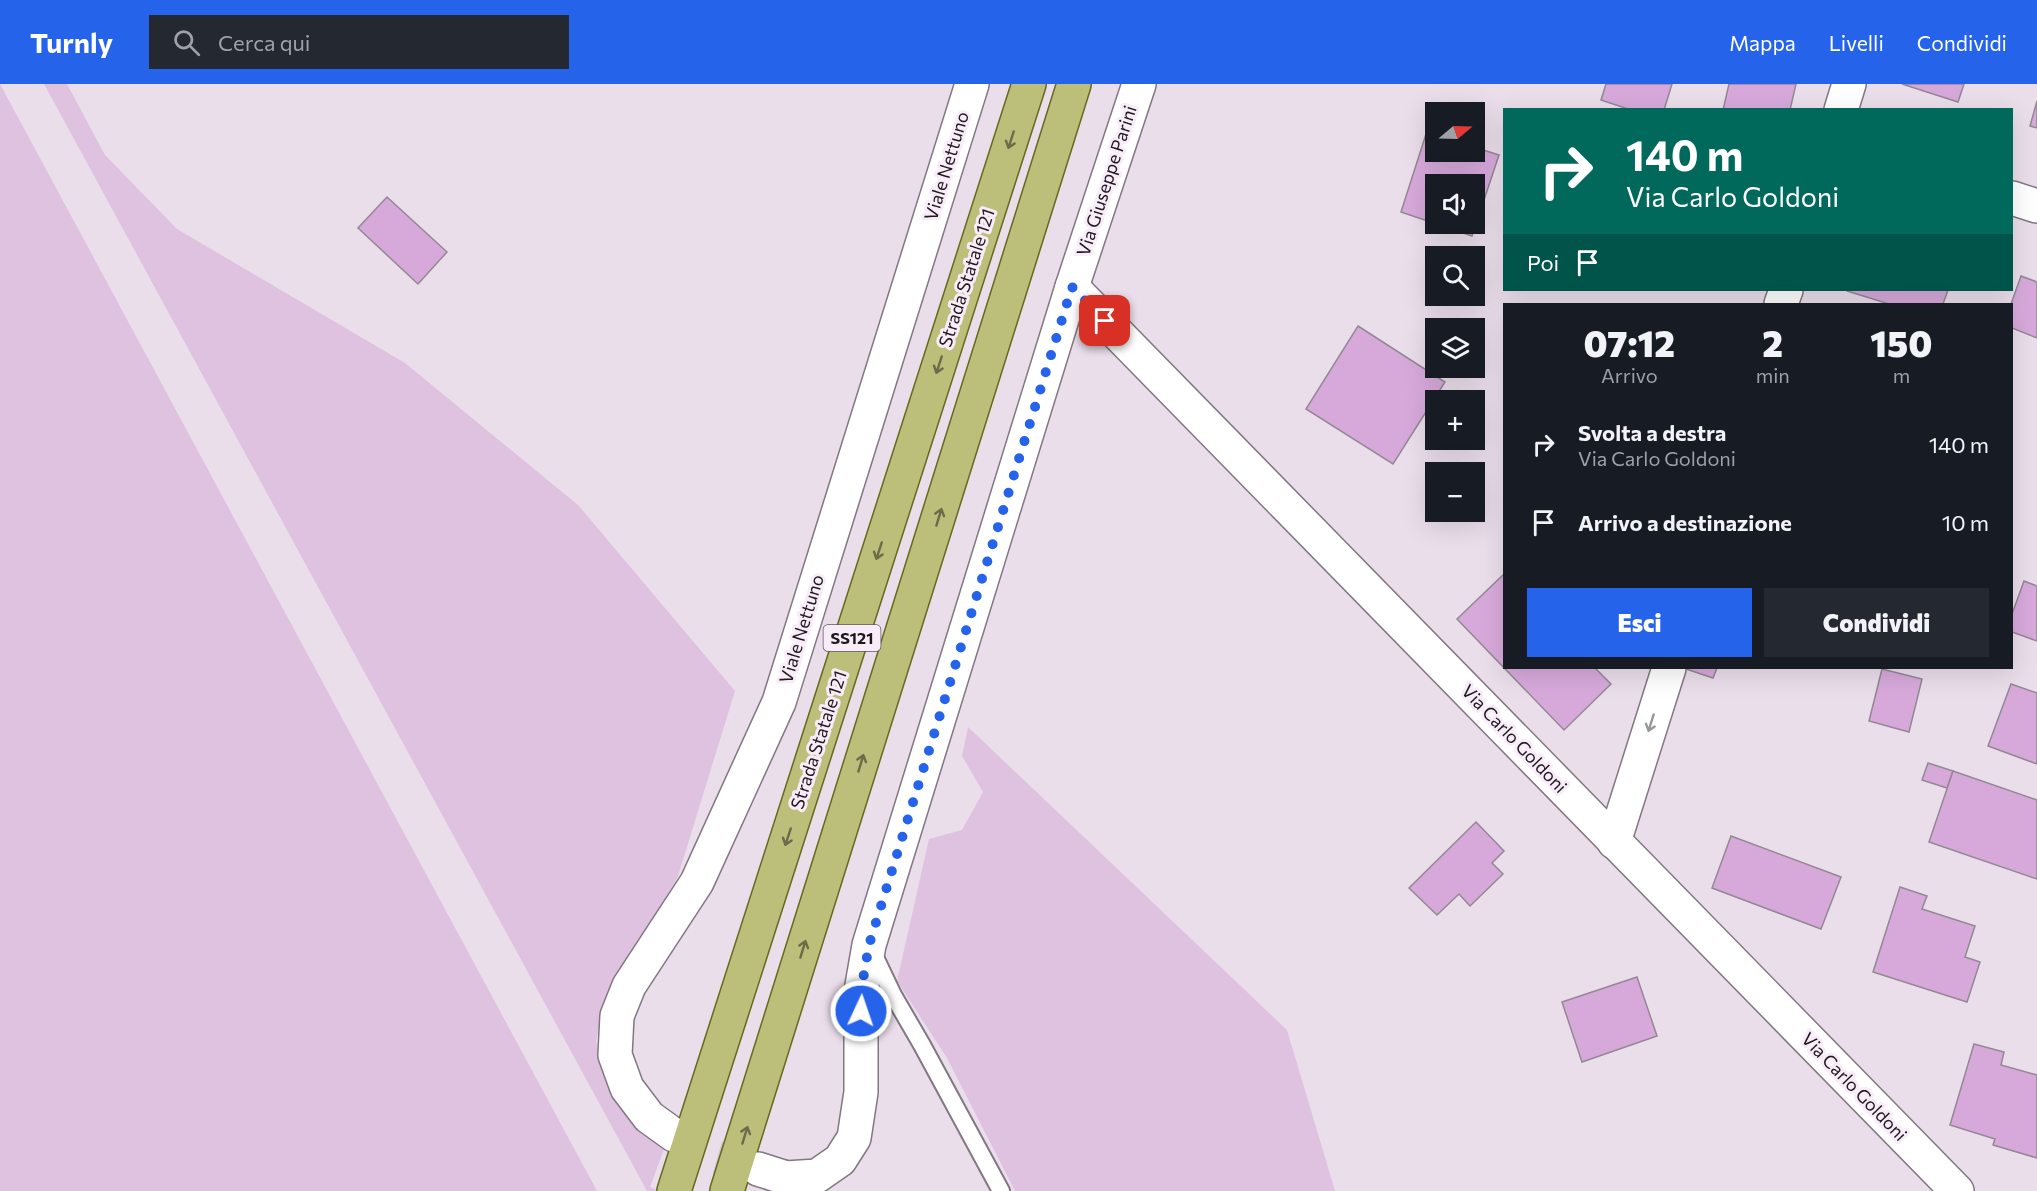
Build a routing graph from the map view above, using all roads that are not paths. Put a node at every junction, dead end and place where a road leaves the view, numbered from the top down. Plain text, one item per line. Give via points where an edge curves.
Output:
1 (972, 84) edge
2 (1029, 84) edge
3 (1074, 84) edge
4 (1139, 84) edge
5 (1849, 84) edge
6 (1842, 108) edge
7 (2013, 198) edge
8 (2037, 206) edge
9 (1072, 287) junction
10 (1669, 669) edge
11 (1614, 842) junction
12 (869, 945) junction
13 (674, 1135) tunnel mouth
14 (758, 1169) tunnel mouth
15 (674, 1191) edge
16 (727, 1191) edge
17 (1001, 1191) edge
18 (1957, 1191) edge

1 - 13 street, Viale Nettuno via 779,702 697,882 629,986 617,1016 615,1055 627,1088 649,1117
2 -> 15 main road, Strada Statale 121 / SS121
16 -> 3 main road, SS121
4 - 9 street, Via Giuseppe Parini
5 - 6 street
7 - 8 street
9 - 11 street, Via Carlo Goldoni
9 - 12 street, Via Giuseppe Parini
10 -> 11 street
11 - 18 street, Via Carlo Goldoni
12 - 14 street, Via Giuseppe Parini via 861,991 861,1092 854,1137 840,1160 817,1176 786,1178
12 - 17 lane

